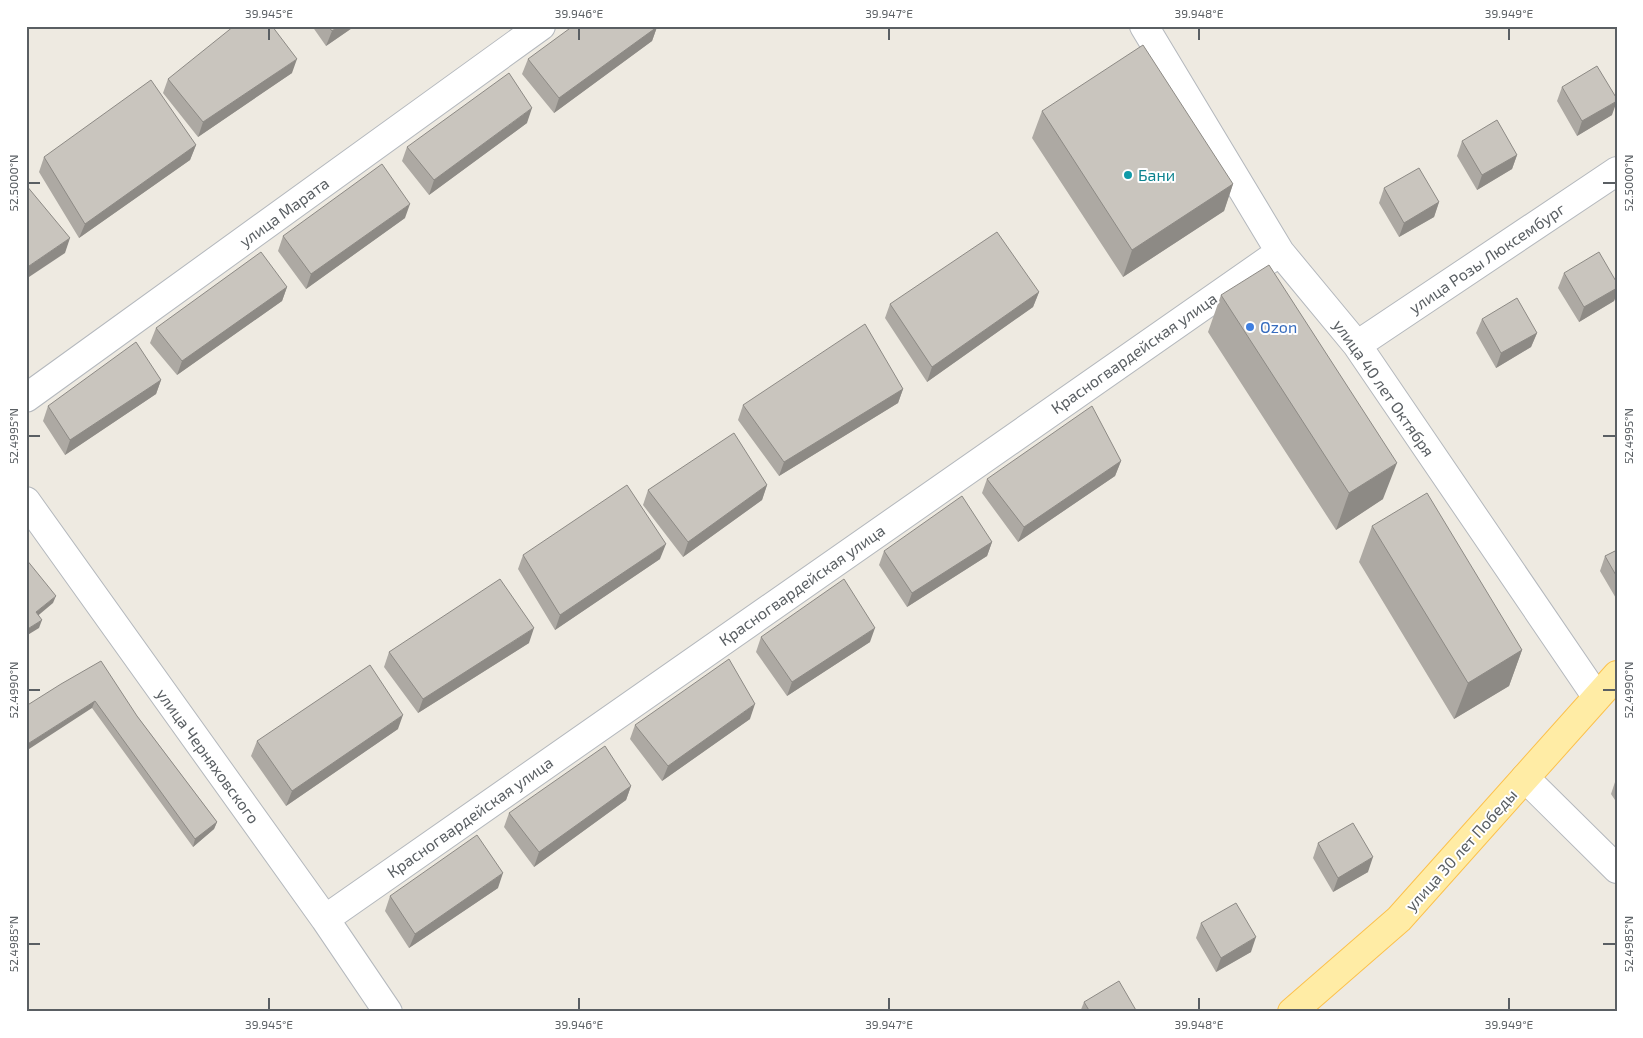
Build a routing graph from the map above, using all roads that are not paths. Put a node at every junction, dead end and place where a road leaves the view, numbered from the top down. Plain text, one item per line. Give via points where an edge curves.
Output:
1 (541, 26) edge
2 (1144, 26) edge
3 (1617, 171) edge
4 (1280, 252) junction
5 (1357, 345) junction
6 (26, 398) edge
7 (26, 501) edge
8 (1617, 675) edge
9 (1596, 696) junction
10 (1525, 778) junction
11 (1617, 869) edge
12 (325, 919) junction
13 (388, 1012) edge
14 (1292, 1012) edge

1 - 6 street, улица Марата
2 - 4 street, улица 40 лет Октября
3 - 5 street, улица Розы Люксембург
4 - 5 street, улица 40 лет Октября
4 - 12 street, Красногвардейская улица
5 - 9 street, улица 40 лет Октября
7 - 12 street, улица Черняховского
8 - 9 main road, улица 30 лет Победы
9 - 10 main road, улица 30 лет Победы
10 - 11 street
10 - 14 main road, улица 30 лет Победы via 1399,919
12 - 13 street, улица Черняховского

